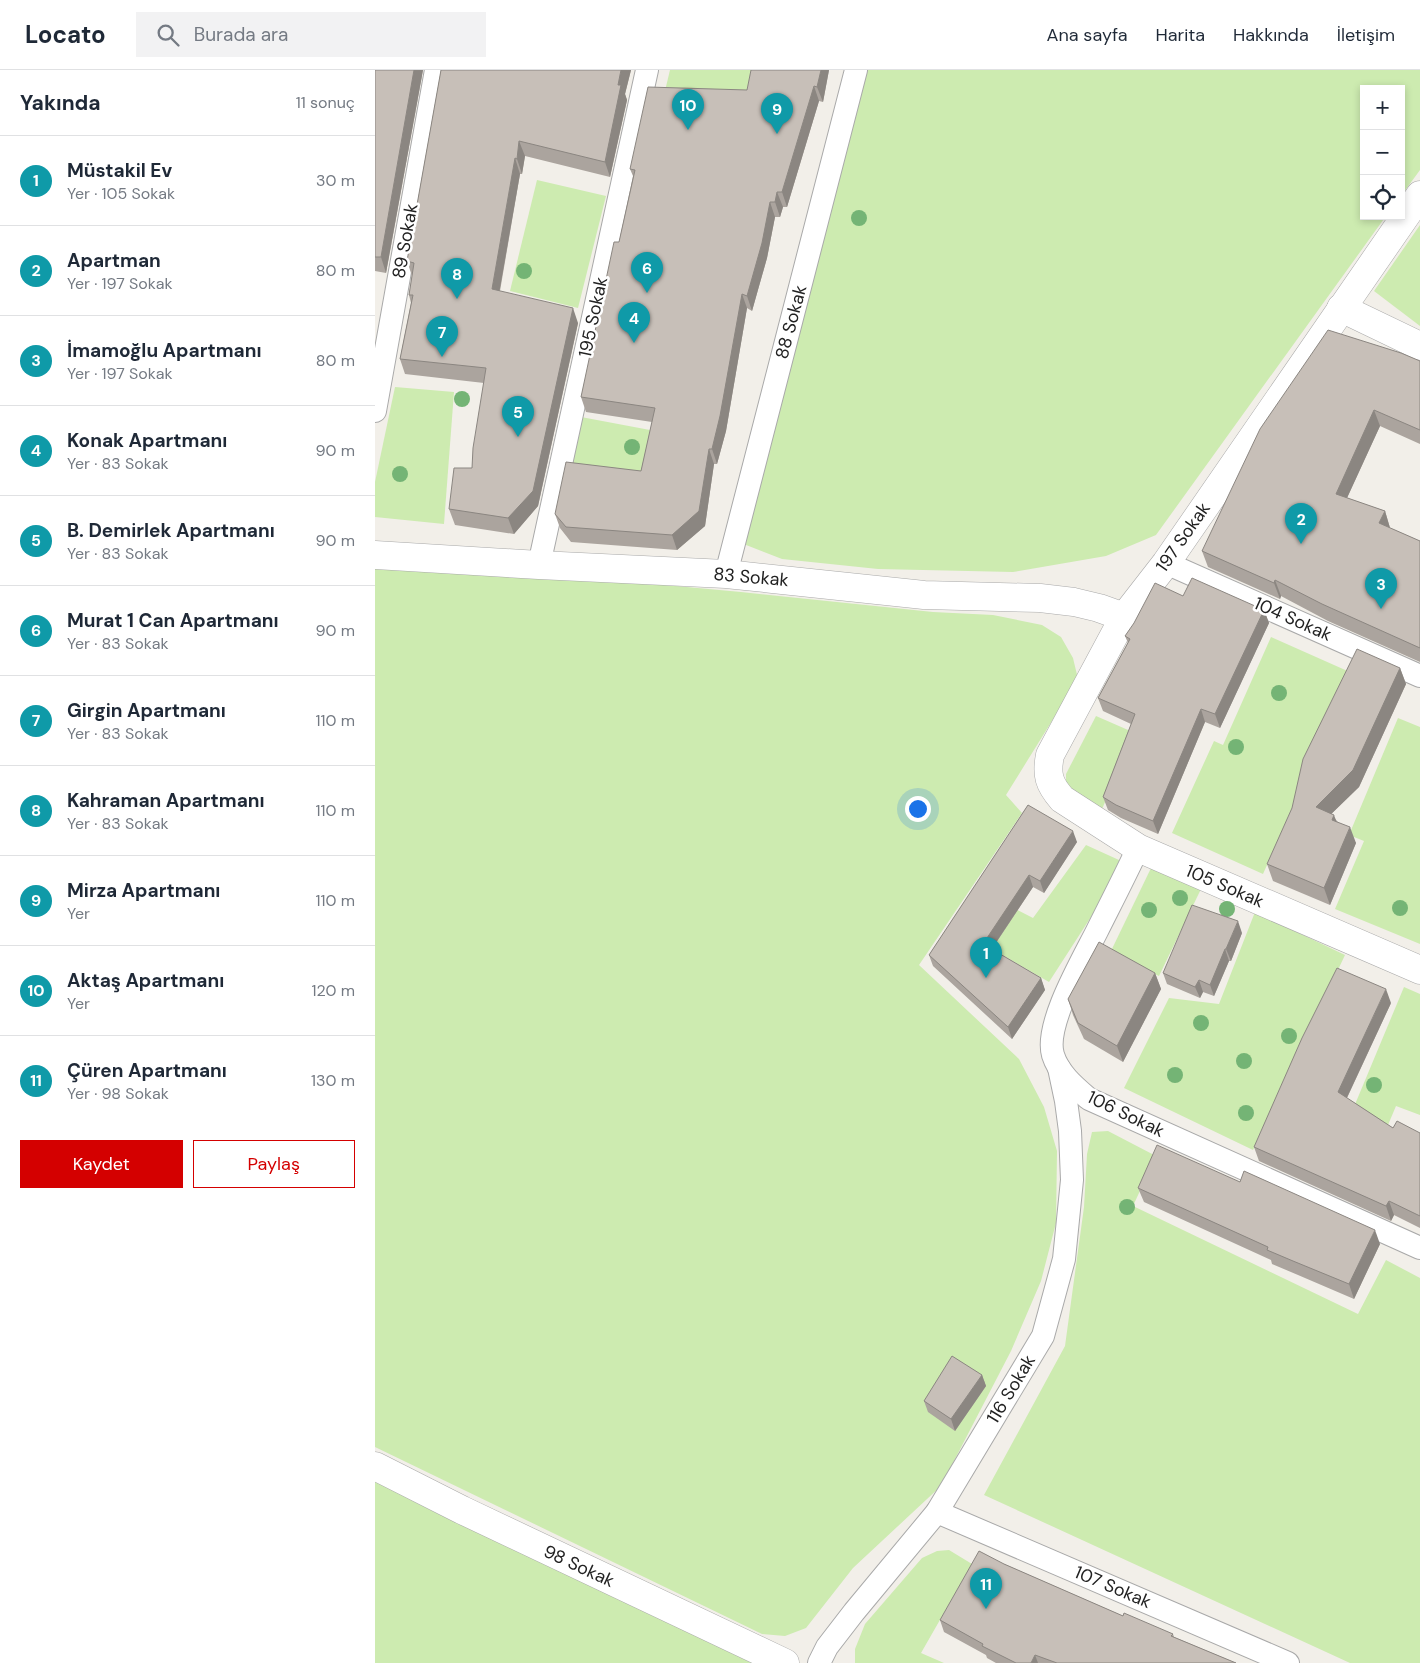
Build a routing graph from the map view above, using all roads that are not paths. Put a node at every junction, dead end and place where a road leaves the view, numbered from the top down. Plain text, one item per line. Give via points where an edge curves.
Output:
1 (436, 70) edge
2 (647, 70) edge
3 (857, 70) edge
4 (1420, 195) edge
5 (1341, 308) junction
6 (1420, 346) edge
7 (375, 411) edge
8 (375, 555) edge
9 (1166, 563) junction
10 (539, 565) junction
11 (726, 574) junction
12 (1124, 618) junction
13 (1420, 676) edge
14 (1049, 777) joint
15 (1138, 848) junction
16 (1420, 970) edge
17 (1059, 1068) junction
18 (1420, 1248) edge
19 (375, 1466) edge
20 (937, 1512) junction
21 (785, 1663) edge
22 (819, 1663) edge
23 (1288, 1663) edge

1 - 7 lane, 89 Sokak
2 - 10 lane, 195 Sokak
3 - 11 lane, 88 Sokak
4 - 5 street, 197 Sokak
5 - 6 street
5 - 9 street, 197 Sokak
8 - 10 street, 83 Sokak
9 - 12 street, 197 Sokak
9 - 13 lane, 104 Sokak
10 - 11 street, 83 Sokak
11 - 12 street, 83 Sokak via 924,595 1040,598 1074,602
12 - 14 street, 197 Sokak via 1050,755
14 - 15 street, 105 Sokak via 1053,790 1062,799
15 - 16 street, 105 Sokak
15 - 17 lane, 106 Sokak via 1060,1009 1052,1039 1053,1054
17 - 18 lane, 106 Sokak via 1089,1099
17 - 20 lane, 116 Sokak via 1070,1131 1072,1180 1064,1259 1043,1336
19 - 21 street, 98 Sokak
20 - 22 lane, 116 Sokak via 854,1612
20 - 23 lane, 107 Sokak

